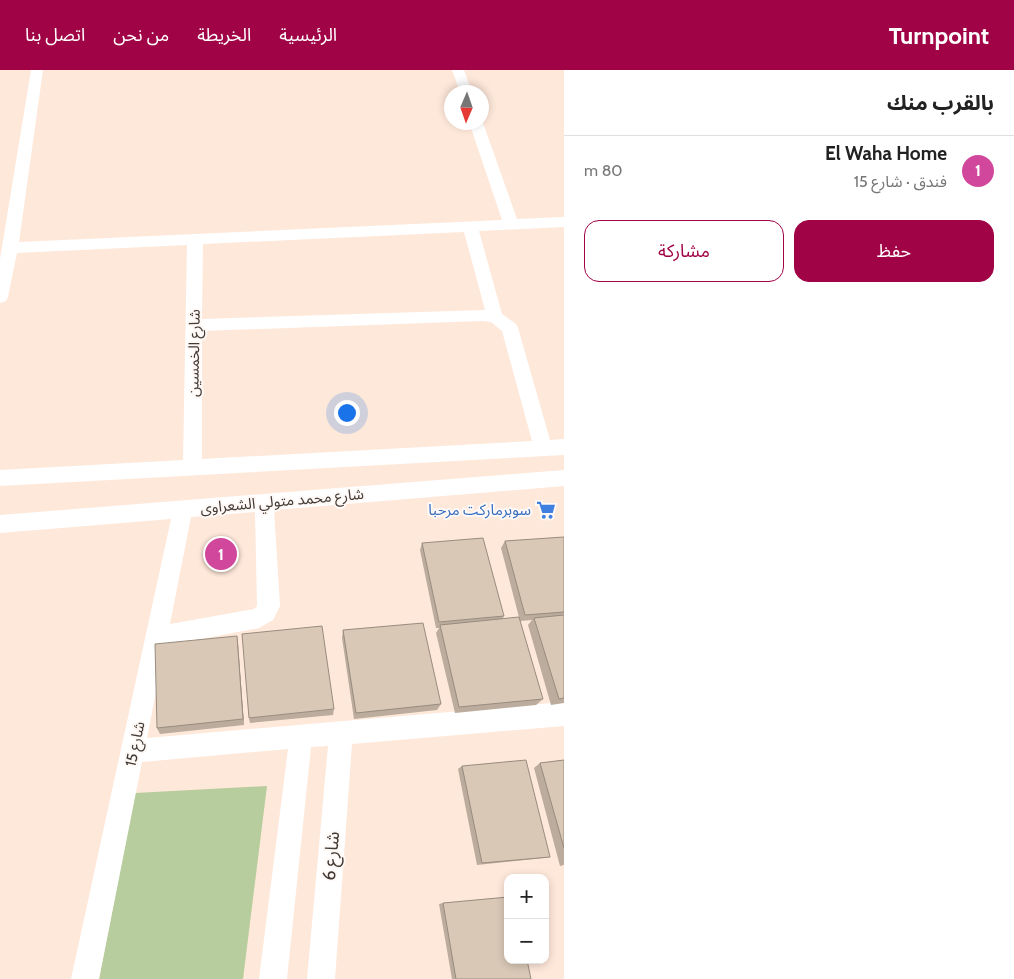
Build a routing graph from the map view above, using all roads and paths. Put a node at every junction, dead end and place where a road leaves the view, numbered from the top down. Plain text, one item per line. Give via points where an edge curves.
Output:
1 (37, 70) edge
2 (458, 70) edge
3 (463, 85) edge
4 (479, 130) edge
5 (564, 222) edge
6 (511, 224) junction
7 (470, 226) junction
8 (195, 240) junction
9 (10, 248) junction
10 (0, 297) edge
11 (495, 317) junction
12 (195, 325) junction
13 (564, 447) edge
14 (543, 449) junction
15 (522, 450) junction
16 (192, 467) junction
17 (0, 478) edge
18 (564, 478) edge
19 (531, 480) junction
20 (264, 502) junction
21 (183, 508) junction
22 (0, 524) edge
23 (157, 637) junction
24 (564, 714) edge
25 (341, 733) junction
26 (301, 736) junction
27 (133, 751) junction
28 (85, 979) edge
29 (273, 979) edge
30 (321, 979) edge

1 - 9 street
2 - 3 street
4 - 6 street
5 - 6 street
6 - 7 street
7 - 8 street
7 - 11 street
8 - 9 street
8 - 12 street, شارع الخمسين
9 - 10 street
11 - 12 street
11 - 14 street via 510,328
12 - 16 street, شارع الخمسين
13 - 14 street
14 - 15 street
15 - 16 street
15 - 19 street via 517,462 519,469
16 - 17 street
18 - 19 street, شارع محمد متولي الشعراوى
19 - 20 street, شارع محمد متولي الشعراوى
20 - 21 street, شارع محمد متولي الشعراوى
20 - 23 street via 269,606 265,613 259,618
21 - 22 street, شارع محمد متولي الشعراوى
21 - 23 street, شارع 15
23 - 27 street, شارع 15
24 - 25 street
25 - 26 street
25 - 30 street, شارع 6
26 - 27 street
26 - 29 street
27 - 28 street, شارع 15

